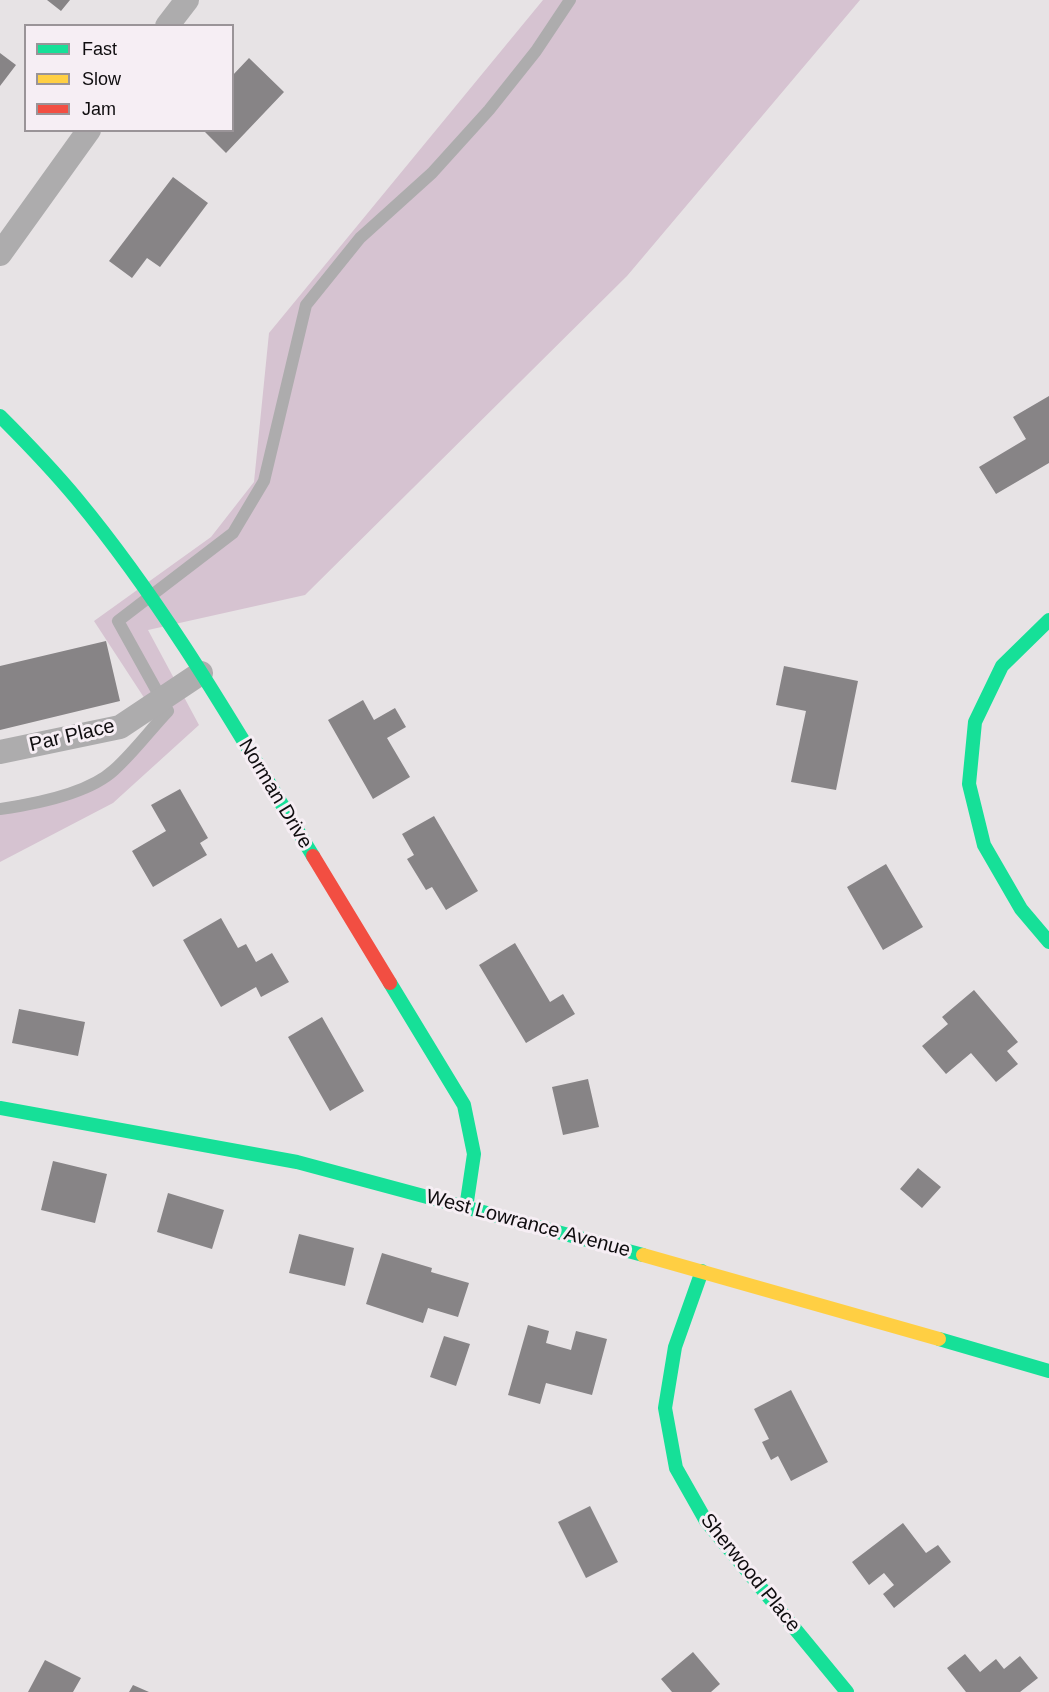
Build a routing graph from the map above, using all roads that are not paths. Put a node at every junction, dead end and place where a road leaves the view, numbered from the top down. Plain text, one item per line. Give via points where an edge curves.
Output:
1 (187, 0) edge
2 (570, 0) edge
3 (169, 24) edge
4 (87, 132) edge
5 (0, 254) edge
6 (0, 416) edge
7 (151, 596) junction
8 (1049, 620) edge
9 (201, 673) junction
10 (162, 699) junction
11 (0, 752) edge
12 (0, 809) edge
13 (1049, 942) edge
14 (0, 1108) edge
15 (466, 1208) junction
16 (702, 1271) junction
17 (1049, 1371) edge
18 (847, 1692) edge

1 - 3 street
2 - 7 lane via 489,110 432,173 360,238 306,305 264,481 232,533
4 - 5 street
6 - 7 street, Norman Drive via 68,490
7 - 9 street, Norman Drive
7 - 10 lane via 118,621
8 - 13 street via 1002,666 975,722 969,784 984,846 1021,909
9 - 10 street, Par Place
9 - 15 street, Norman Drive via 464,1105 474,1154
10 - 11 street, Par Place via 111,731
10 - 12 lane via 168,711 114,771 84,788
14 - 15 street, West Lowrance Avenue via 297,1162
15 - 16 street, West Lowrance Avenue
16 - 17 street, West Lowrance Avenue
16 - 18 street, Sherwood Place via 675,1347 665,1408 676,1468 706,1521

